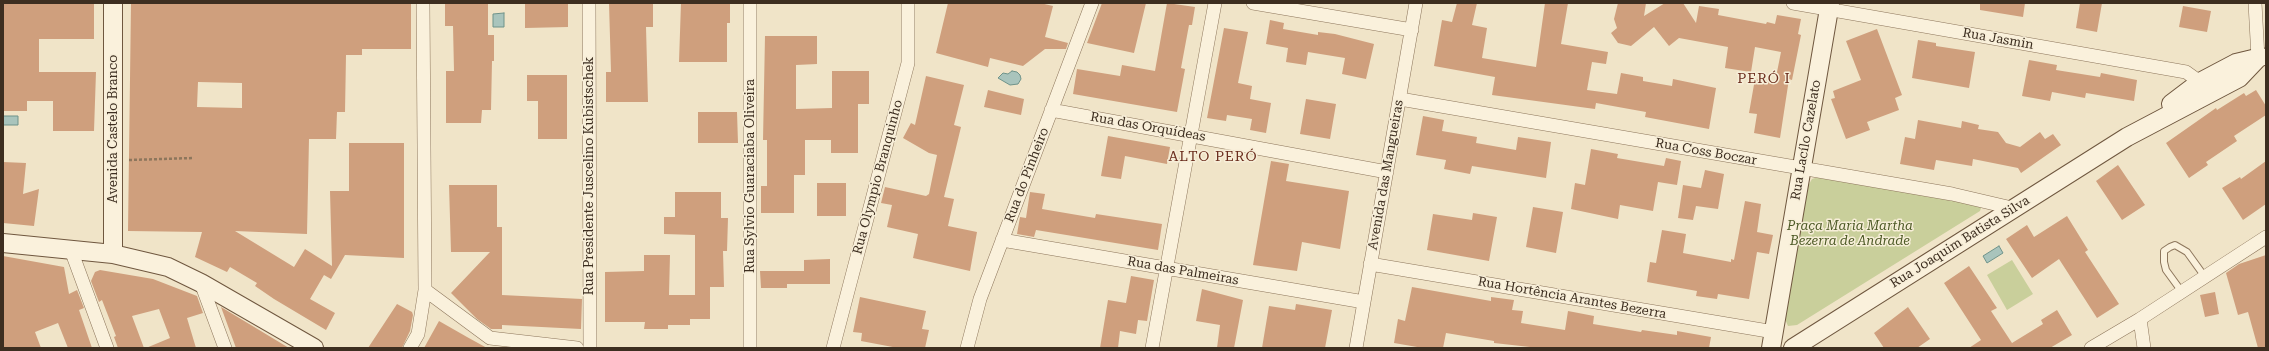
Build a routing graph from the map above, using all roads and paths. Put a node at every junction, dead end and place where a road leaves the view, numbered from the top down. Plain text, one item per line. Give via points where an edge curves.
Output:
1 (113, 3) edge
2 (423, 3) edge
3 (588, 3) edge
4 (750, 3) edge
5 (908, 3) edge
6 (1092, 3) edge
7 (1215, 3) edge
8 (1253, 3) edge
9 (1416, 3) edge
10 (1793, 3) edge
11 (2255, 3) edge
12 (1829, 6) edge
13 (1412, 30) junction
14 (2262, 57) edge
15 (2200, 82) junction
16 (1400, 99) junction
17 (1052, 110) junction
18 (1191, 134) junction
19 (2127, 137) junction
20 (194, 158) dead end
21 (113, 160) junction
22 (1801, 169) junction
23 (1387, 172) junction
24 (2012, 208) junction
25 (2266, 237) edge
26 (1002, 240) junction
27 (3, 244) edge
28 (71, 250) junction
29 (113, 254) junction
30 (1370, 264) junction
31 (1167, 269) junction
32 (2205, 277) junction
33 (201, 283) junction
34 (425, 290) junction
35 (2182, 292) junction
36 (1364, 302) junction
37 (2140, 319) junction
38 (1772, 340) edge
39 (107, 348) edge
40 (225, 348) edge
41 (314, 348) edge
42 (410, 348) edge
43 (577, 348) edge
44 (590, 348) edge
45 (750, 348) edge
46 (833, 348) edge
47 (967, 348) edge
48 (1152, 348) edge
49 (1356, 348) edge
50 (1793, 348) edge
51 (2091, 348) edge
52 (2144, 348) edge

1 - 21 street, Avenida Castelo Branco
2 - 34 street
3 - 44 street, Rua Presidente Juscelino Kubistschek
4 - 45 street, Rua Sylvio Guaraciaba Oliveira
5 - 46 street, Rua Olympio Branquinho via 908,63
6 - 17 street, Rua do Pinheiro
7 - 18 street
8 - 13 street
9 - 13 street, Avenida das Mangueiras
10 - 12 street, Rua Jasmin
11 - 14 street
12 - 15 street, Rua Jasmin via 2186,72
12 - 22 street, Rua Lacílo Cazelato
13 - 16 street, Avenida das Mangueiras
14 - 15 street, Rua Joaquim Batista Silva via 2236,63
14 - 19 street, Rua Joaquim Batista Silva via 2240,78
15 - 19 street, Rua Joaquim Batista Silva
16 - 22 street, Rua Coss Boczar
16 - 23 street, Avenida das Mangueiras
17 - 18 street, Rua das Orquídeas
17 - 26 street, Rua do Pinheiro
18 - 23 street, Rua das Orquídeas
18 - 31 street
19 - 24 street, Rua Joaquim Batista Silva
20 - 21 path
21 - 29 street, Avenida Castelo Branco
22 - 24 street, Rua Coss Boczar via 1952,194
22 - 38 street, Rua Lacílo Cazelato
23 - 30 street, Avenida das Mangueiras
24 - 50 street, Rua Joaquim Batista Silva
25 - 32 street
26 - 31 street, Rua das Palmeiras
26 - 47 street, Rua do Pinheiro via 980,299
27 - 28 street
28 - 29 street
28 - 39 street
29 - 33 street via 168,267
30 - 36 street, Avenida das Mangueiras
30 - 38 street, Rua Hortência Arantes Bezerra
31 - 36 street, Rua das Palmeiras
31 - 48 street
32 - 35 street
32 - 35 lane via 2187,252 2175,245 2170,247 2164,251 2166,270
33 - 40 street
33 - 41 street
34 - 42 street via 418,334
34 - 43 street via 490,338
35 - 37 street
36 - 49 street, Avenida das Mangueiras
37 - 51 street
37 - 52 street

